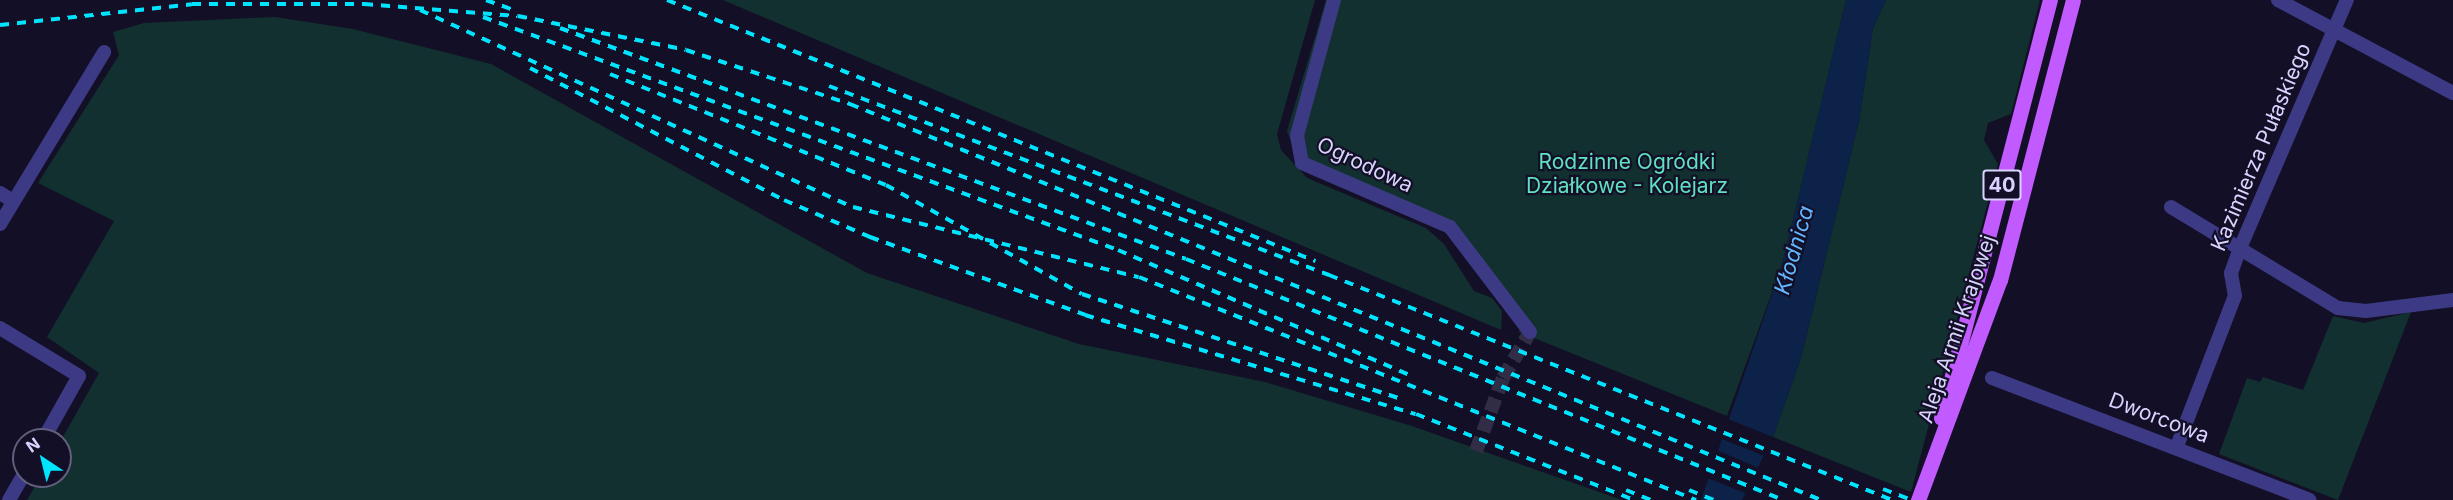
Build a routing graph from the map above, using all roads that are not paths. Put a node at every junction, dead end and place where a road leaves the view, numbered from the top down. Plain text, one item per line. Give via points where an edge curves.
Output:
1 (1334, 0) edge
2 (2050, 0) edge
3 (2073, 0) edge
4 (2277, 0) edge
5 (2347, 0) edge
6 (2334, 30) junction
7 (104, 52) dead end
8 (2453, 93) edge
9 (0, 193) edge
10 (14, 201) junction
11 (2171, 207) dead end
12 (0, 224) edge
13 (2240, 248) junction
14 (2453, 300) edge
15 (1528, 327) dead end
16 (0, 328) edge
17 (1992, 378) dead end
18 (50, 428) edge
19 (2177, 446) junction
20 (1919, 498) edge
21 (2309, 500) edge

1 - 15 street, Ogrodowa via 1297,135 1302,162 1450,227
2 - 20 main road, Aleja Armii Krajowej / 40
3 - 20 main road, Aleja Armii Krajowej / 40 via 2000,280
4 - 6 street
5 - 6 street, Kazimierza Pułaskiego
6 - 8 street
6 - 13 street, Kazimierza Pułaskiego
7 - 10 street
9 - 10 street
10 - 12 street
11 - 13 street
13 - 14 street via 2338,308 2366,311
13 - 19 street, Kazimierza Pułaskiego via 2230,273 2235,296
16 - 18 street via 79,376
17 - 19 street, Dworcowa
19 - 21 street, Dworcowa

